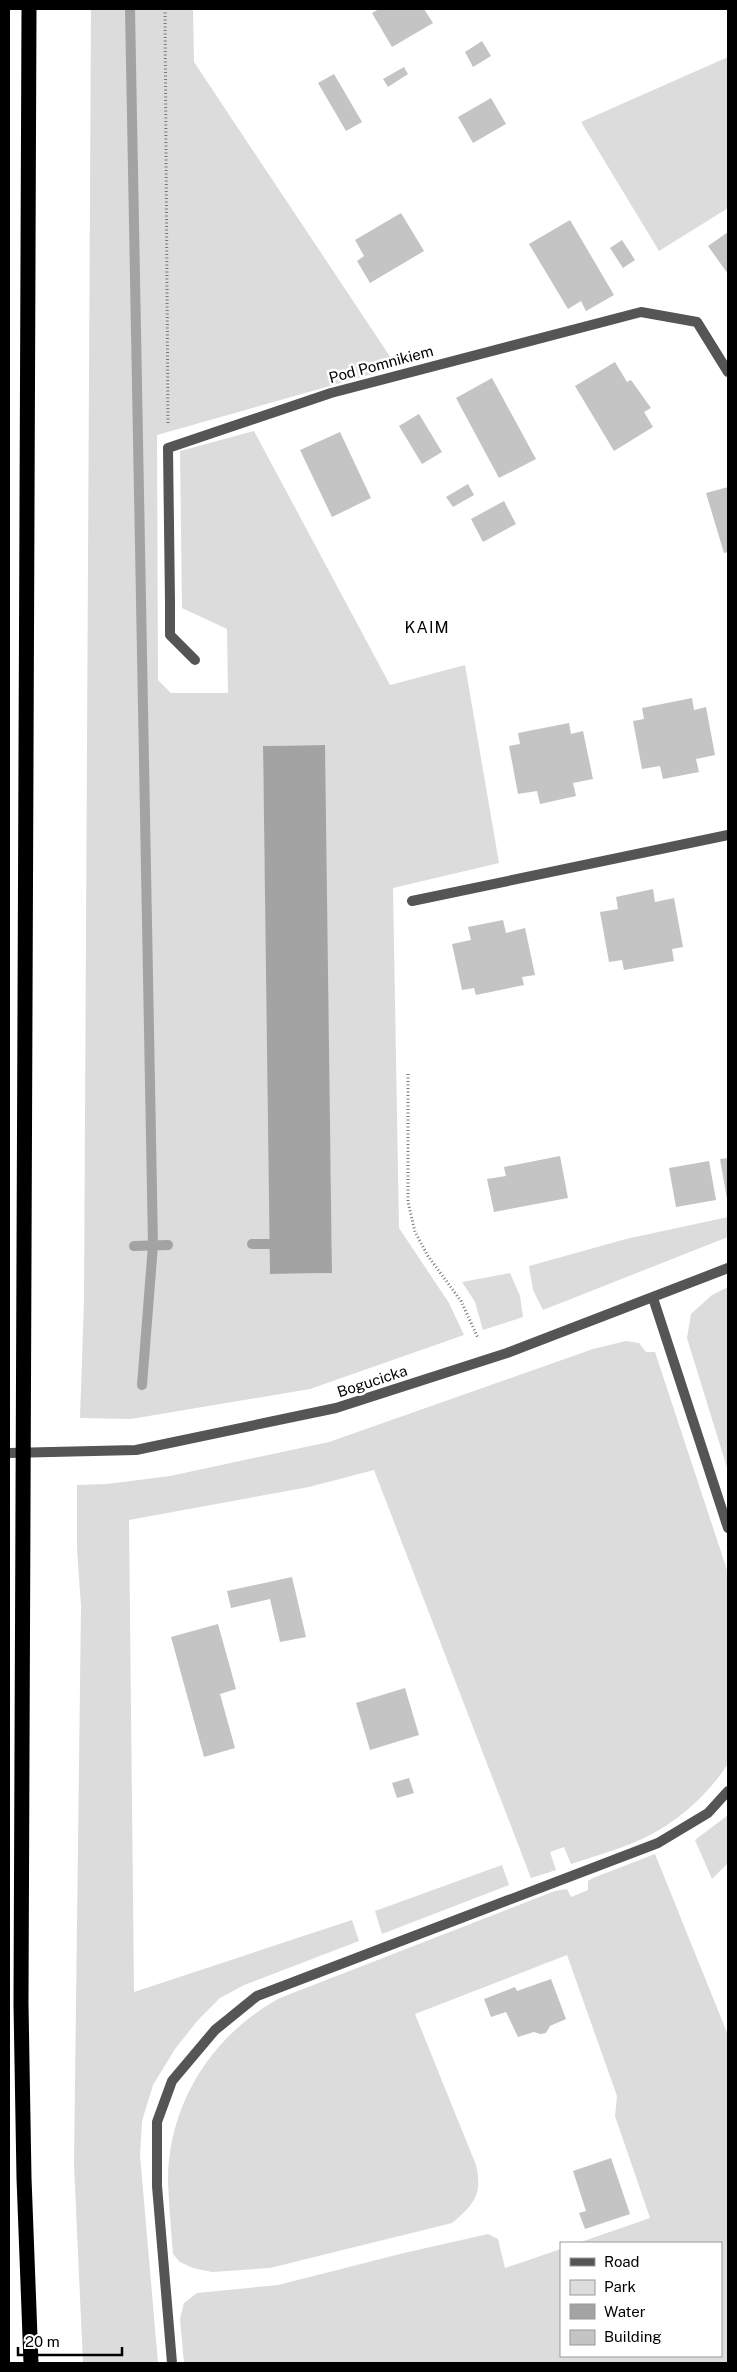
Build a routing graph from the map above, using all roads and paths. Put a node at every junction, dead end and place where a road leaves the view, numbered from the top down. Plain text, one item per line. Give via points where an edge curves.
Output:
1 (28, 9) edge
2 (165, 9) edge
3 (728, 372) edge
4 (168, 448) junction
5 (196, 660) dead end
6 (728, 835) edge
7 (412, 901) dead end
8 (408, 1074) dead end
9 (728, 1268) edge
10 (653, 1298) junction
11 (487, 1360) junction
12 (9, 1453) edge
13 (728, 1528) edge
14 (728, 1790) edge
15 (31, 2363) edge
16 (172, 2363) edge

1 - 15 highway via 21,2004
2 - 4 path
3 - 4 street, Pod Pomnikiem via 697,322 641,312 331,393
4 - 5 street via 170,635
6 - 7 street
8 - 11 path via 408,1202 415,1232 461,1301
9 - 10 street, Bogucicka
10 - 11 street, Bogucicka
10 - 13 street
11 - 12 street, Bogucicka via 336,1408 136,1450
14 - 16 street via 708,1813 658,1843 257,1996 214,2030 172,2081 158,2122 158,2186

